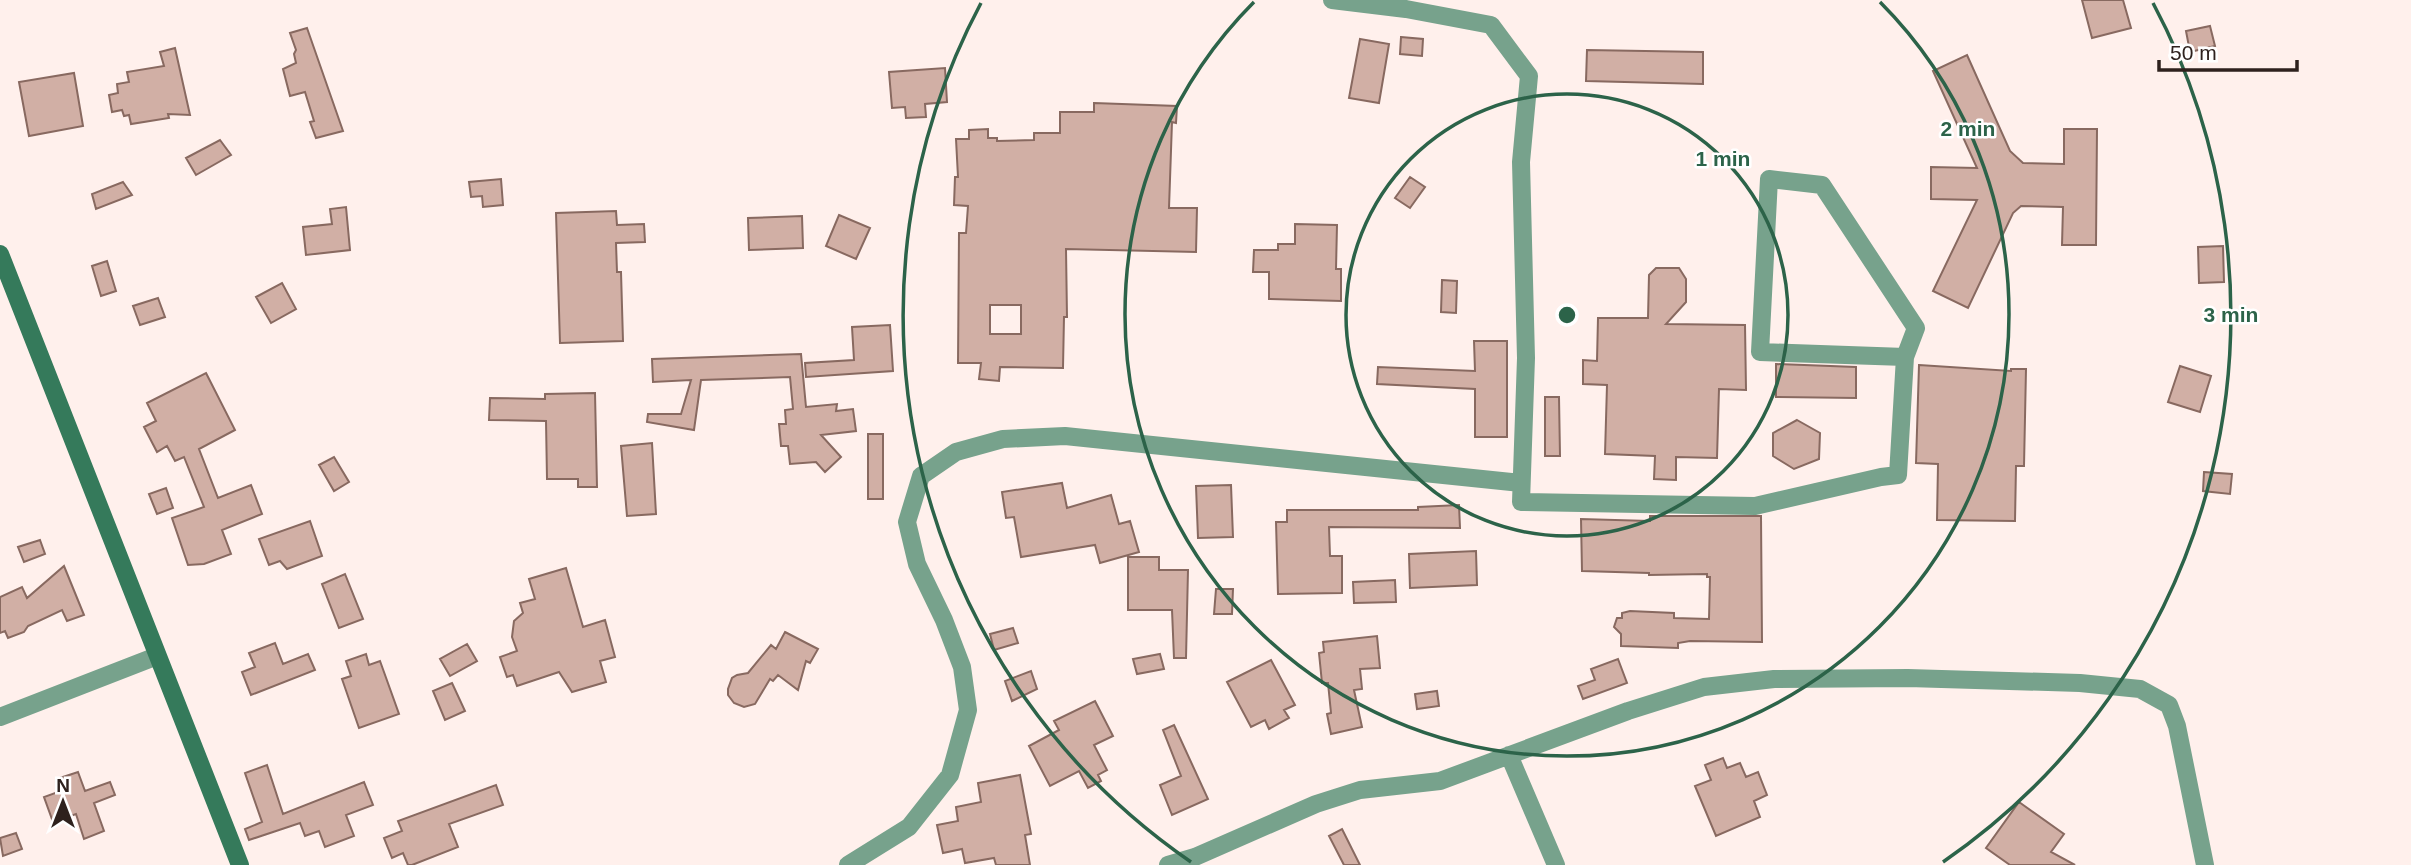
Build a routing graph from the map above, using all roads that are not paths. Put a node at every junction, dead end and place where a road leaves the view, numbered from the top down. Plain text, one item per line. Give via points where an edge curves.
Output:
1 (1332, 0) edge
2 (0, 254) edge
3 (1905, 357) junction
4 (1521, 483) junction
5 (157, 656) junction
6 (0, 717) edge
7 (1509, 755) junction
8 (240, 865) edge
9 (848, 865) edge
10 (1168, 865) edge
11 (1556, 865) edge
12 (2205, 865) edge

1 - 4 street via 1491,25 1529,76 1521,162 1526,358
2 - 5 main road
3 - 3 street via 1760,352 1769,180 1822,185 1916,328
3 - 4 street via 1898,475 1755,506 1521,502
4 - 9 street via 1065,436 1003,439 956,452 921,475 906,522 918,564 962,667 968,710 950,775 909,827
5 - 6 street
5 - 8 main road
7 - 10 street via 1440,781 1360,790 1316,804
7 - 11 street
7 - 12 street via 1704,687 1774,679 1922,678 2140,689 2169,705 2178,726

